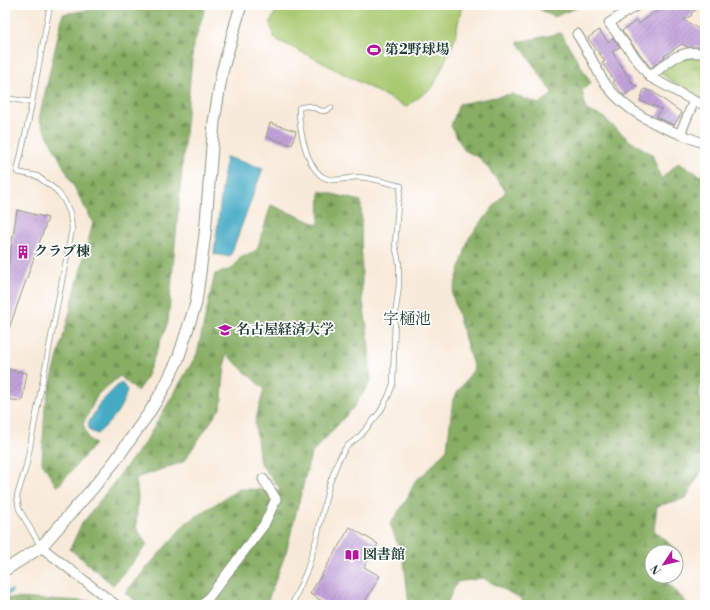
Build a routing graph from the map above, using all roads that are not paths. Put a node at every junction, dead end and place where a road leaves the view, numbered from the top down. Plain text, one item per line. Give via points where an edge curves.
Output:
1 (50, 5) edge
2 (241, 5) edge
3 (638, 5) edge
4 (577, 34) dead end
5 (705, 54) edge
6 (650, 77) junction
7 (5, 98) edge
8 (694, 101) junction
9 (31, 102) junction
10 (705, 105) edge
11 (331, 108) dead end
12 (680, 134) junction
13 (705, 144) edge
14 (263, 479) dead end
15 (41, 547) junction
16 (5, 570) edge
17 (116, 605) edge
18 (203, 605) edge
19 (292, 605) edge

1 - 9 lane
2 - 15 street via 222,72 214,122 205,234 196,303 178,359 164,388 133,436 93,488
3 - 6 street via 609,24
4 - 12 street via 602,78 622,104 664,129
5 - 6 street via 685,53 667,62
6 - 8 street
7 - 9 lane
8 - 10 street
8 - 12 street
9 - 15 lane via 16,172 37,176 56,190 70,213 72,229 26,467 17,496 18,509
11 - 19 lane via 320,111 308,106 299,108 303,142 316,172 327,179 358,177 401,186 395,245 399,263 399,285 395,317 393,384 380,412 360,436 346,447 338,461 329,485 307,570
12 - 13 street
14 - 18 street via 276,499 264,525
15 - 16 street
15 - 17 street

